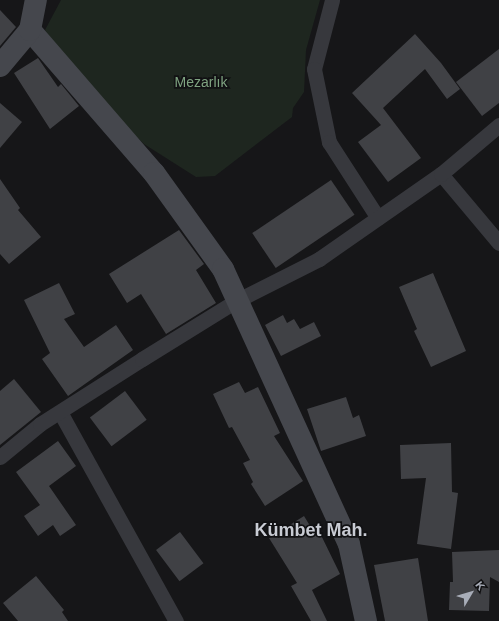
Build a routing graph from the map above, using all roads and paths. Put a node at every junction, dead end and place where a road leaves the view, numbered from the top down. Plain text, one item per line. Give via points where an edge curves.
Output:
1 (36, 0) edge
2 (332, 0) edge
3 (30, 30) junction
4 (0, 66) edge
5 (499, 126) edge
6 (441, 174) junction
7 (378, 218) junction
8 (499, 243) edge
9 (236, 301) junction
10 (60, 412) junction
11 (0, 457) edge
12 (176, 621) edge
13 (366, 621) edge

1 - 3 street
2 - 7 street via 314,69 315,76 329,142
3 - 4 street
3 - 9 street via 154,173 223,269
5 - 6 street
6 - 7 street
6 - 8 street
7 - 9 street via 319,259
9 - 10 street
9 - 13 street via 349,544
10 - 11 street
10 - 12 street

